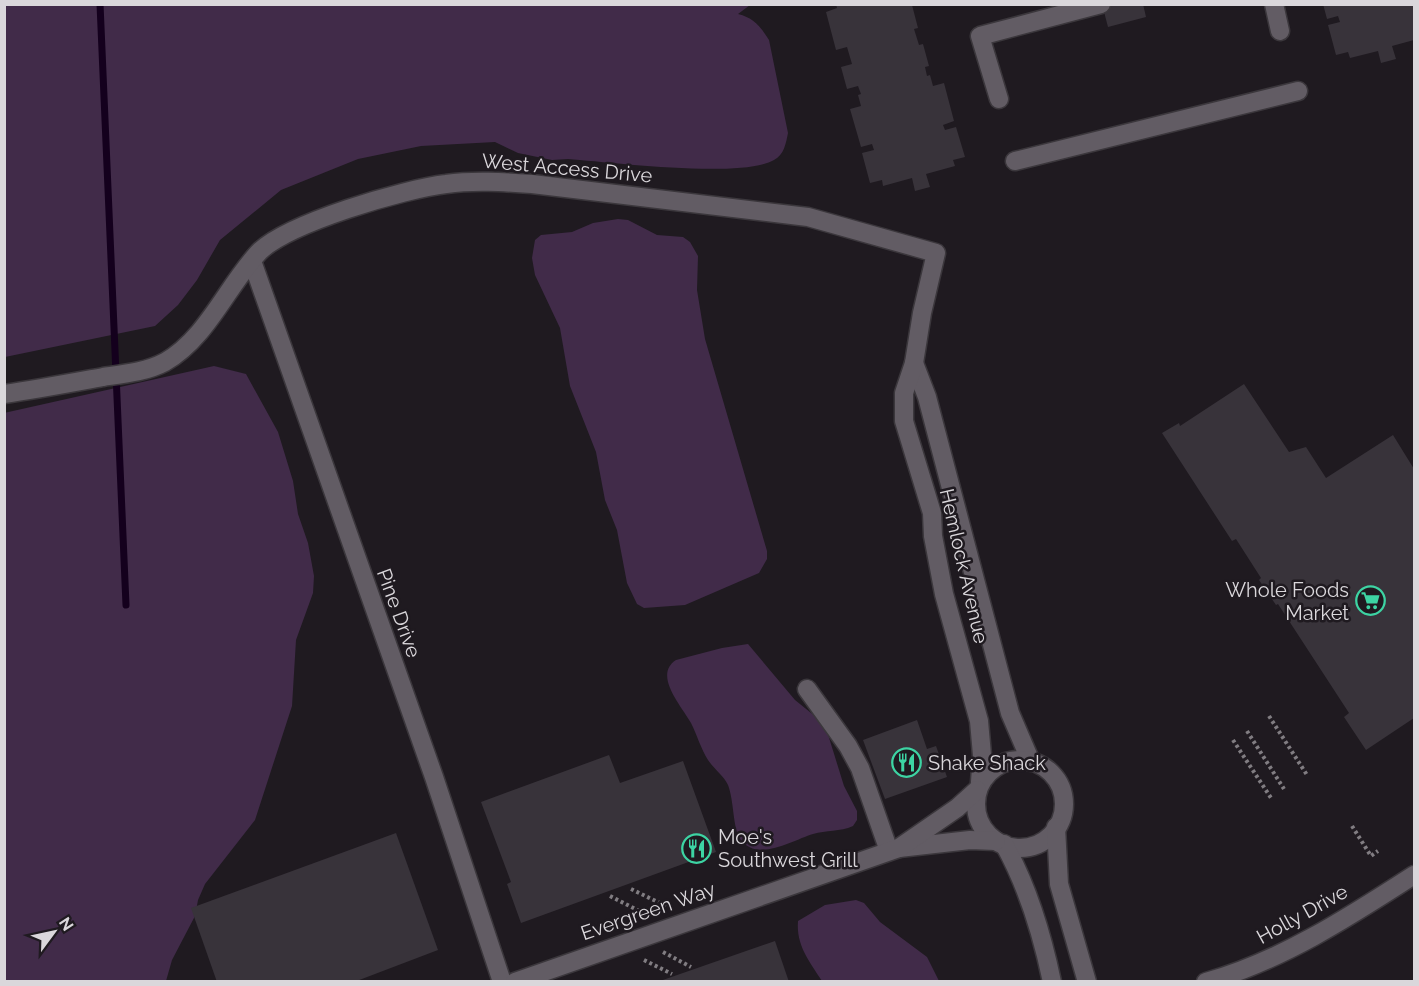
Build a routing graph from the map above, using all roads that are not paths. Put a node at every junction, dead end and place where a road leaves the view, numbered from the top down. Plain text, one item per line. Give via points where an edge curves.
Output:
1 (1101, 4) edge
2 (1274, 4) edge
3 (1280, 31) dead end
4 (1298, 91) dead end
5 (999, 99) dead end
6 (1015, 161) dead end
7 (936, 253) joint
8 (252, 261) junction
9 (914, 363) junction
10 (4, 394) edge
11 (807, 689) dead end
12 (1030, 762) junction
13 (979, 786) junction
14 (1056, 827) junction
15 (1000, 842) junction
16 (894, 849) junction
17 (1414, 875) edge
18 (502, 981) edge
19 (515, 981) edge
20 (1052, 981) edge
21 (1087, 981) edge
22 (1206, 981) edge

1 - 5 street via 980,36
2 - 3 street
4 - 6 street
7 - 8 street, West Access Drive via 808,217 491,182 424,188 339,214 289,233
7 - 9 street, Hemlock Avenue
8 - 10 street, West Access Drive via 186,346 164,362 142,370
8 - 18 street, Pine Drive
9 - 12 street, Hemlock Avenue via 927,398 1010,713
9 - 13 street, Hemlock Avenue via 904,393 904,421 932,513 944,594 978,721 982,755
11 - 16 street via 860,768
12 - 13 street via 1007,762 993,769
12 - 14 street via 1046,769 1060,788 1062,812
13 - 15 street via 980,821
13 - 16 street, Evergreen Way via 957,808
14 - 15 street via 1037,844 1021,847
14 - 21 street via 1059,884
15 - 16 street, Evergreen Way via 970,840
15 - 20 street via 1028,894
16 - 19 street, Evergreen Way
17 - 22 street, Holly Drive via 1325,930 1267,960

